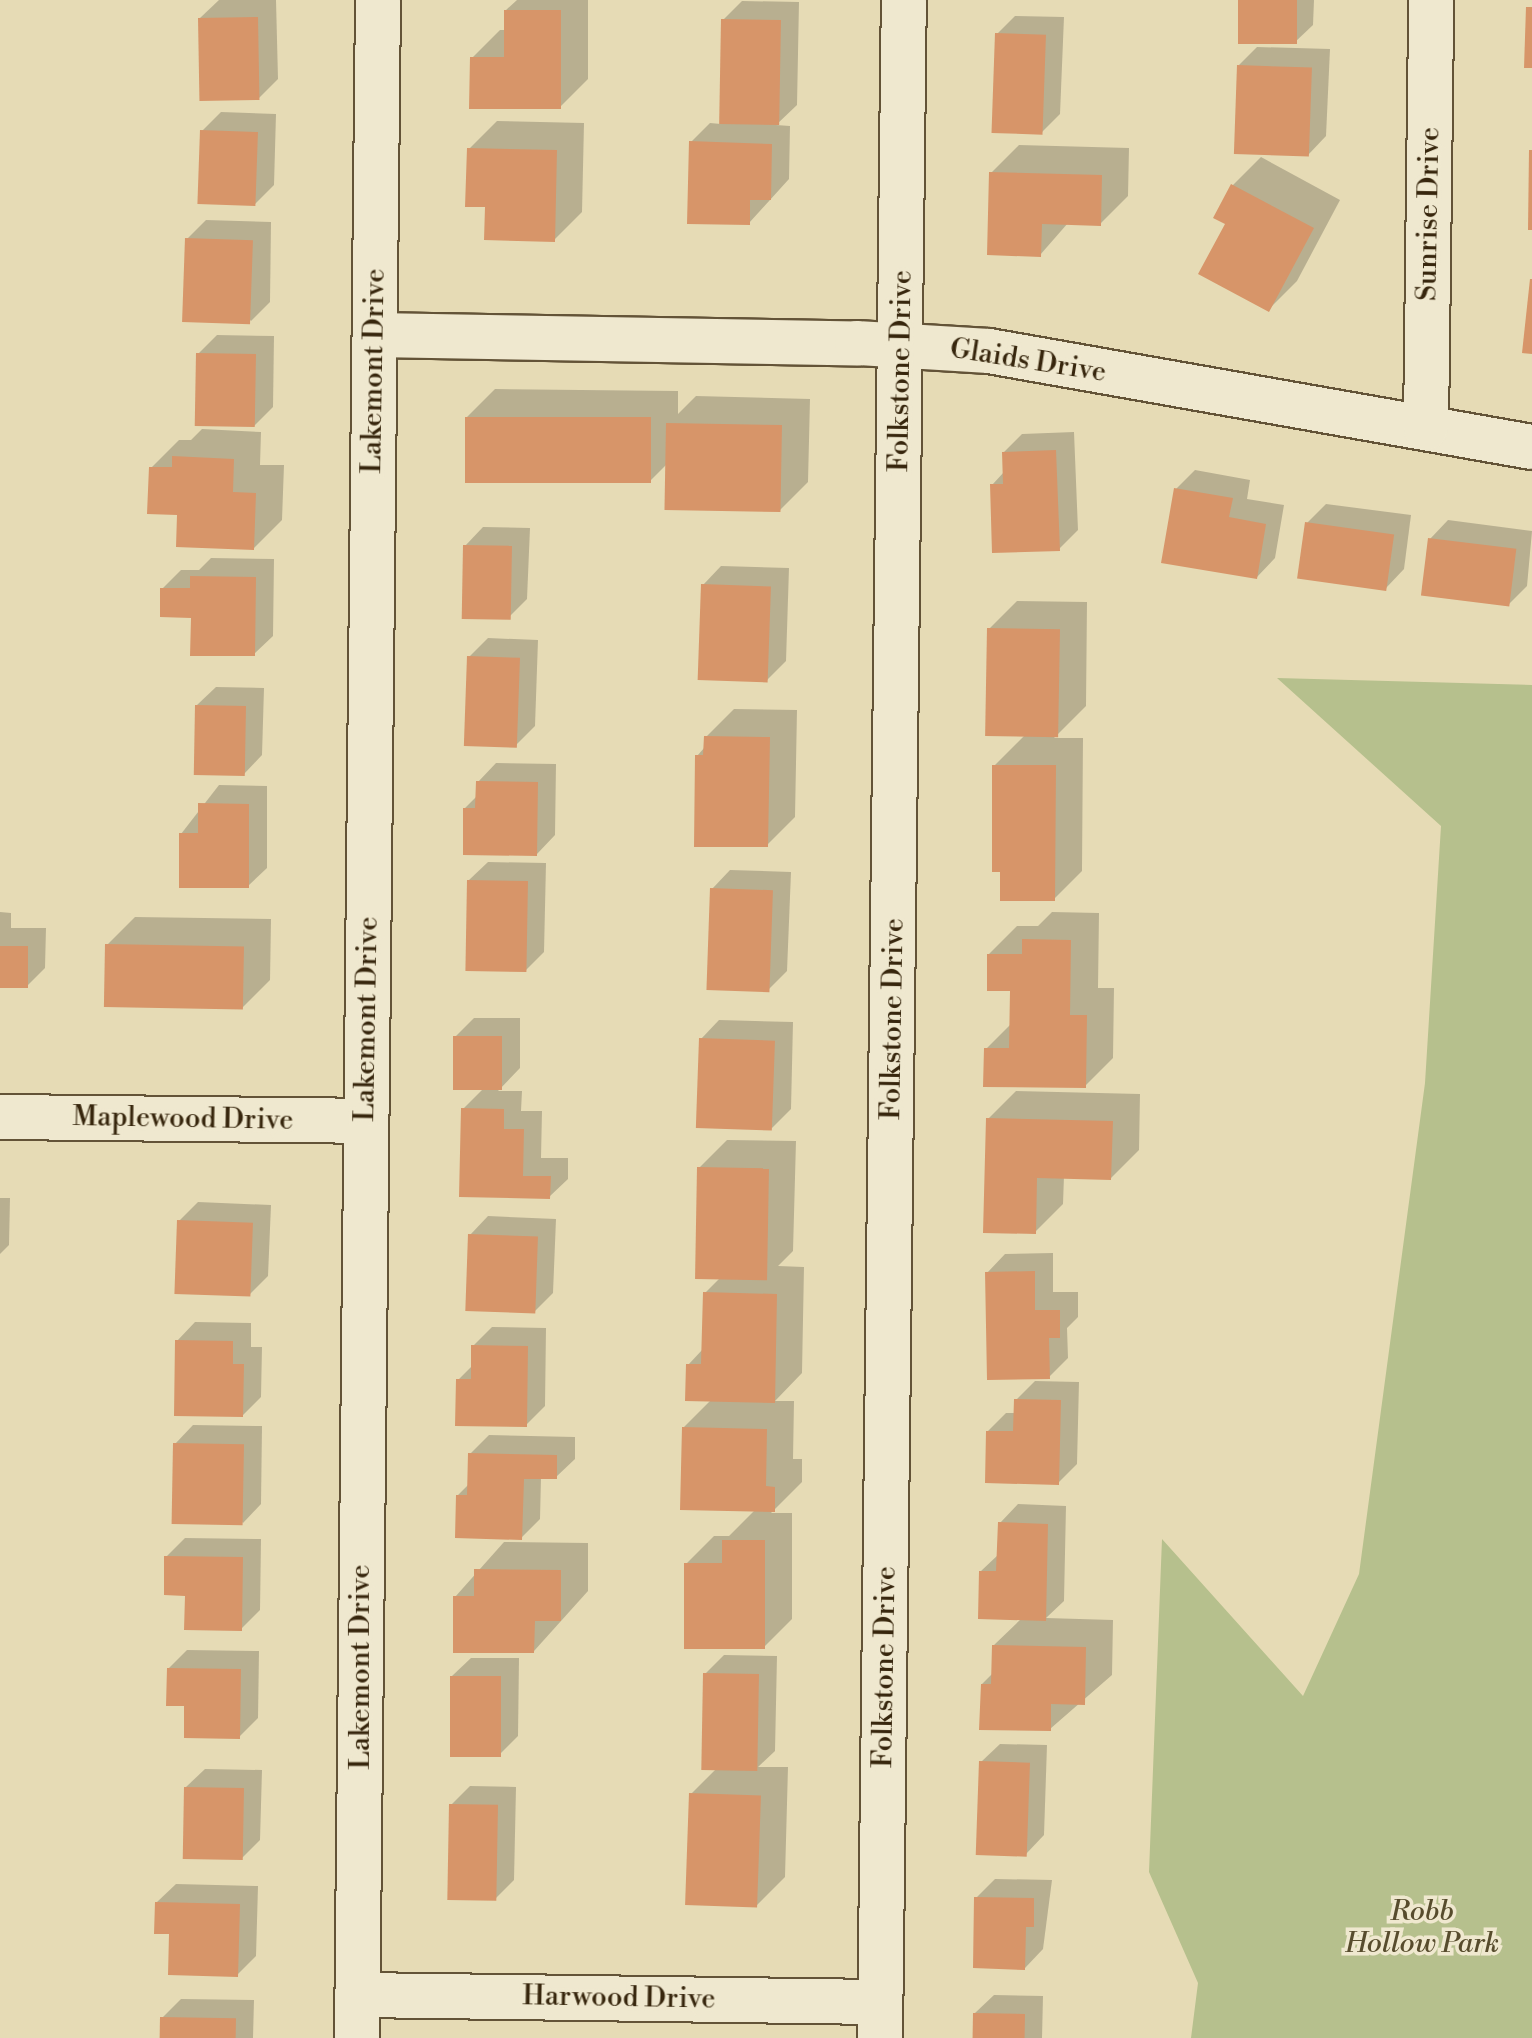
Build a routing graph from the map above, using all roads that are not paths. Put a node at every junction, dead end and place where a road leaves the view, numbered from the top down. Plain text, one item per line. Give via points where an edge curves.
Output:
1 (378, 0) edge
2 (904, 0) edge
3 (1431, 0) edge
4 (375, 335) junction
5 (901, 344) junction
6 (1426, 428) junction
7 (1532, 447) edge
8 (0, 1117) edge
9 (366, 1121) junction
10 (358, 1995) junction
11 (880, 2020) edge
12 (357, 2038) edge

1 - 4 street, Lakemont Drive
2 - 5 street, Folkstone Drive
3 - 6 street, Sunrise Drive
4 - 5 street, Glaids Drive
4 - 9 street, Lakemont Drive
5 - 6 street, Glaids Drive via 989,351
5 - 11 street, Folkstone Drive
6 - 7 street, Glaids Drive
8 - 9 street, Maplewood Drive
9 - 10 street, Lakemont Drive
10 - 11 street, Harwood Drive
10 - 12 street, Lakemont Drive

